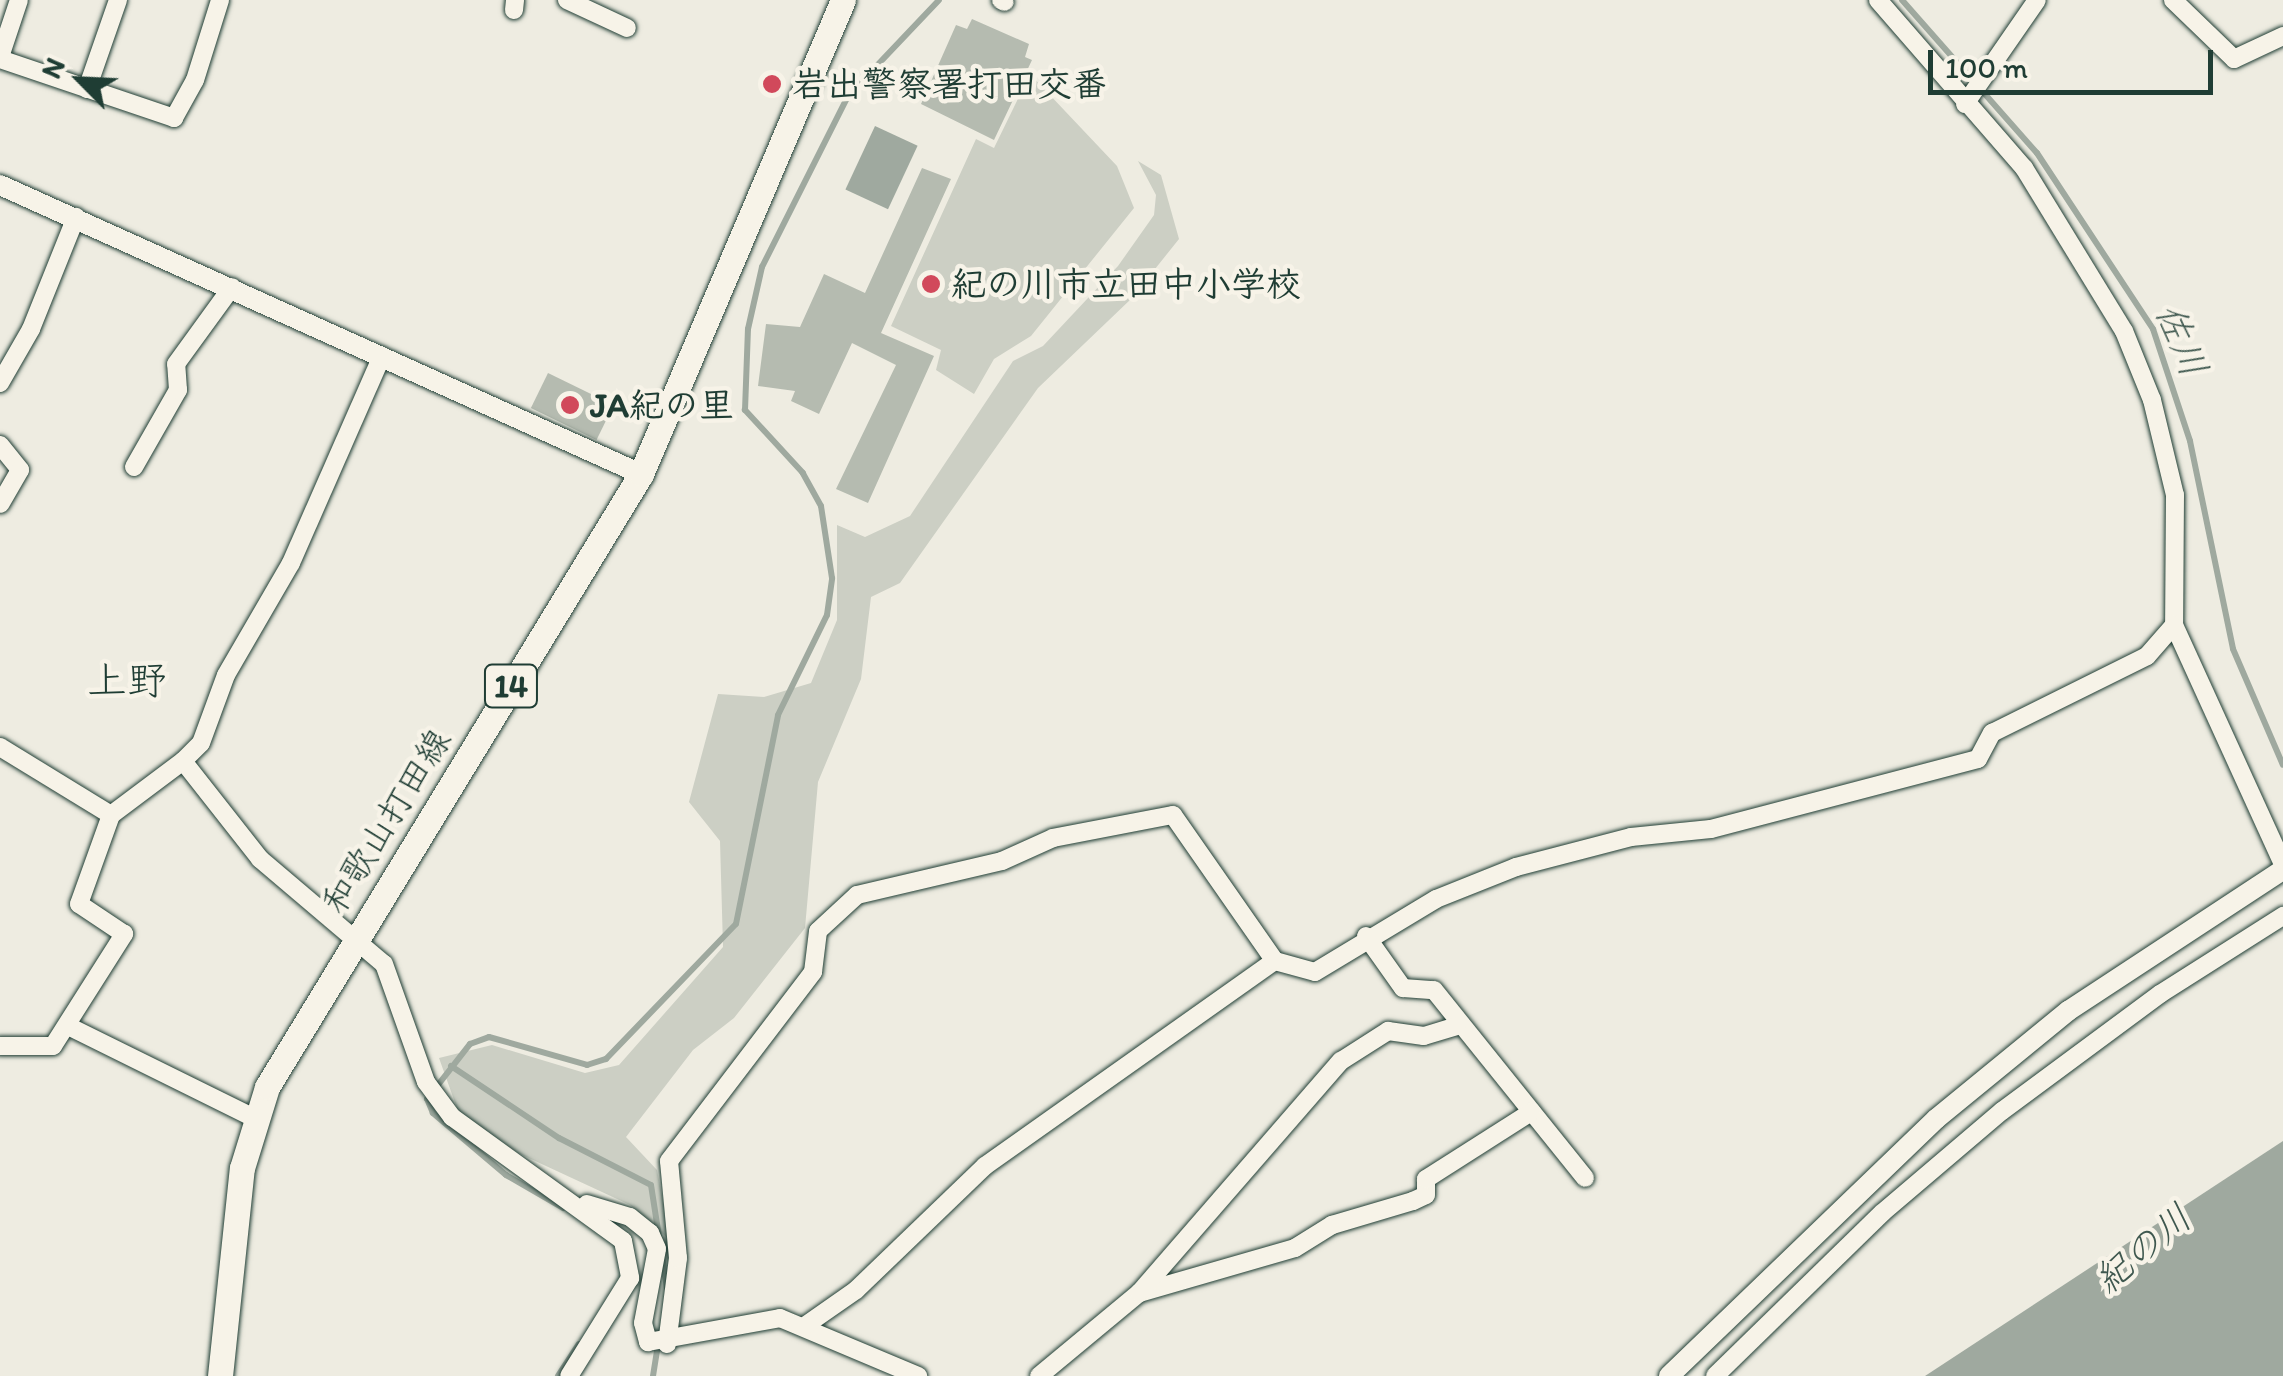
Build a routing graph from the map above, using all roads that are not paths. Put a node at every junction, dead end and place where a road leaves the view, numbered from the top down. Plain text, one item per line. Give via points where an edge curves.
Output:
1 (19, 0) edge
2 (118, 0) edge
3 (220, 0) edge
4 (567, 0) edge
5 (842, 0) edge
6 (1878, 0) edge
7 (2037, 0) edge
8 (2173, 0) edge
9 (627, 28) dead end
10 (2283, 36) edge
11 (0, 58) edge
12 (87, 89) junction
13 (1967, 101) junction
14 (0, 186) edge
15 (76, 217) junction
16 (232, 287) junction
17 (382, 356) junction
18 (0, 382) edge
19 (0, 445) edge
20 (134, 466) dead end
21 (641, 474) junction
22 (0, 504) edge
23 (2174, 625) junction
24 (0, 747) edge
25 (184, 761) junction
26 (112, 815) junction
27 (2283, 867) edge
28 (2283, 916) edge
29 (356, 936) junction
30 (1366, 936) junction
31 (1275, 961) junction
32 (68, 1026) junction
33 (1457, 1026) junction
34 (0, 1046) edge
35 (1531, 1112) junction
36 (254, 1118) junction
37 (1585, 1178) dead end
38 (577, 1201) junction
39 (1139, 1293) junction
40 (806, 1325) junction
41 (667, 1344) junction
42 (220, 1376) edge
43 (569, 1376) edge
44 (918, 1376) edge
45 (1039, 1376) edge
46 (1669, 1376) edge
47 (1715, 1376) edge

1 - 11 street
2 - 12 street
3 - 12 street via 195,80 174,118
4 - 9 street
5 - 21 main road, 和歌山打田線 / 14
6 - 13 street
7 - 13 street
8 - 10 street via 2234,59
11 - 12 street
13 - 23 street via 2024,168 2124,331 2152,400 2175,495
14 - 15 street
15 - 16 street
15 - 18 street via 31,329
16 - 17 street
16 - 20 street via 176,364 178,390
17 - 21 street
17 - 25 street via 291,564 226,675 201,743
19 - 22 street via 20,470
21 - 29 main road, 和歌山打田線 / 14
23 - 27 street
23 - 30 street via 2146,656 1992,733 1978,759 1711,829 1631,836 1516,867
24 - 26 street
25 - 26 street
25 - 29 street via 260,859
26 - 32 street via 79,904 124,934
27 - 46 street via 2068,1012 1936,1118
28 - 47 street via 2160,994 2002,1111 1882,1212
29 - 36 main road, 和歌山打田線 / 14 via 285,1048
29 - 38 street via 384,964 426,1082 452,1117
30 - 31 street via 1315,972
30 - 33 street via 1403,988 1434,990
31 - 40 street via 985,1166 856,1290
31 - 41 street via 1174,816 1052,838 1002,862 857,895 818,932 813,972 670,1160 678,1258
32 - 34 street via 54,1046
32 - 36 street
33 - 35 street
33 - 39 street via 1424,1036 1388,1031 1341,1060
35 - 37 street
35 - 39 street via 1426,1179 1426,1195 1414,1201 1332,1226 1295,1248
36 - 42 main road, 和歌山打田線 / 14
38 - 41 street via 630,1216 650,1233 656,1282 643,1323 648,1342
38 - 43 street via 623,1240 630,1278
39 - 45 street
40 - 41 street via 748,1319
40 - 44 street

